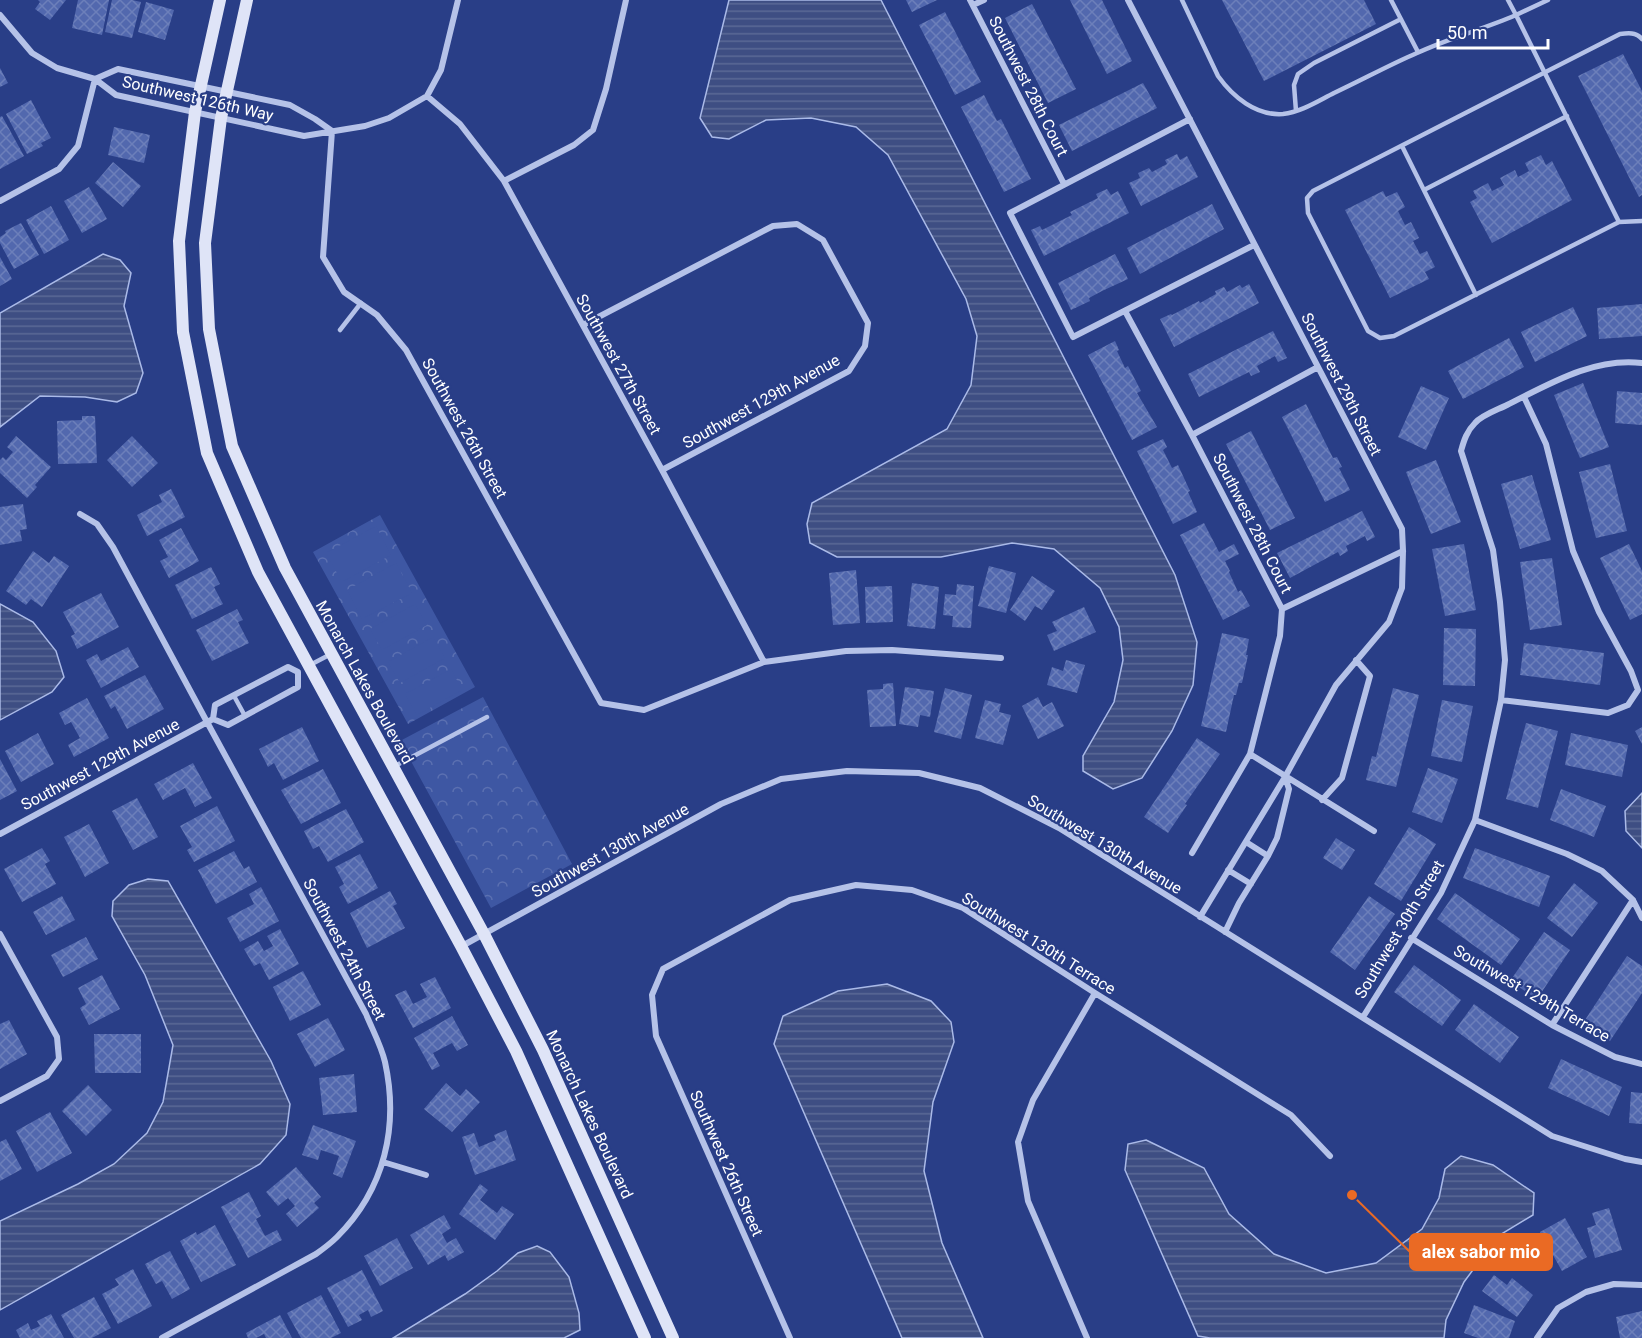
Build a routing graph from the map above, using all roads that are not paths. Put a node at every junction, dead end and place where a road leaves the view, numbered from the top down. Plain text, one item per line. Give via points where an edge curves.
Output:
1 (220, 0) edge
2 (247, 0) edge
3 (458, 0) edge
4 (626, 0) edge
5 (984, 0) edge
6 (1128, 0) edge
7 (1182, 0) edge
8 (1391, 0) edge
9 (1509, 0) edge
10 (1548, 0) edge
11 (972, 3) edge
12 (1516, 15) junction
13 (0, 16) edge
14 (1401, 19) junction
15 (1642, 39) edge
16 (1418, 52) junction
17 (1546, 73) junction
18 (95, 79) junction
19 (201, 86) junction
20 (226, 93) junction
21 (427, 96) junction
22 (1296, 111) junction
23 (195, 112) junction
24 (1567, 116) junction
25 (221, 118) junction
26 (1190, 119) junction
27 (332, 130) junction
28 (1402, 146) junction
29 (504, 181) junction
30 (1064, 184) junction
31 (1424, 190) junction
32 (0, 201) edge
33 (1642, 221) edge
34 (1619, 222) junction
35 (1254, 244) junction
36 (1476, 295) junction
37 (361, 303) junction
38 (1125, 311) junction
39 (582, 325) junction
40 (340, 330) dead end
41 (1642, 363) edge
42 (1318, 366) junction
43 (1524, 397) junction
44 (1192, 435) junction
45 (662, 470) junction
46 (80, 514) dead end
47 (1403, 551) junction
48 (1282, 609) junction
49 (331, 654) junction
50 (1001, 658) dead end
51 (1356, 660) junction
52 (764, 662) junction
53 (310, 665) junction
54 (298, 672) junction
55 (234, 696) junction
56 (1501, 700) junction
57 (245, 716) junction
58 (487, 717) dead end
59 (210, 721) junction
60 (1250, 754) junction
61 (393, 768) junction
62 (1285, 777) junction
63 (1322, 800) junction
64 (1475, 820) junction
65 (1374, 831) dead end
66 (0, 834) edge
67 (1246, 842) junction
68 (1192, 853) dead end
69 (1268, 856) junction
70 (1228, 870) junction
71 (1251, 884) junction
72 (1633, 900) junction
73 (1200, 917) junction
74 (1642, 918) edge
75 (1225, 932) junction
76 (0, 934) edge
77 (483, 934) junction
78 (1411, 938) junction
79 (461, 946) junction
80 (1095, 993) junction
81 (652, 996) joint
82 (1363, 1017) junction
83 (1552, 1025) junction
84 (1642, 1064) edge
85 (0, 1101) edge
86 (1330, 1156) dead end
87 (383, 1162) junction
88 (1642, 1162) edge
89 (426, 1174) dead end
90 (1642, 1285) edge
91 (162, 1338) edge
92 (645, 1338) edge
93 (673, 1338) edge
94 (790, 1338) edge
95 (1087, 1338) edge
96 (1537, 1338) edge

1 - 19 street
2 - 20 street, Monarch Lakes Boulevard
3 - 21 street via 441,70
4 - 29 street via 593,130 574,145
5 - 11 street
6 - 26 street, Southwest 29th Street
7 - 22 lane via 1218,76 1233,95 1262,111
8 - 14 lane
9 - 12 lane
10 - 12 lane
11 - 30 street, Southwest 28th Court
12 - 16 lane
12 - 17 lane
13 - 18 street via 32,53 57,68
14 - 16 lane
14 - 22 lane via 1298,74 1294,85
15 - 17 lane via 1632,33 1620,34
16 - 22 lane
17 - 24 lane
17 - 28 lane
18 - 19 street, Southwest 126th Way via 118,69
18 - 23 street, Southwest 126th Way via 116,94
18 - 32 street via 78,146 59,170
19 - 20 street, Southwest 126th Way
19 - 23 street
20 - 25 street, Monarch Lakes Boulevard
20 - 27 street, Southwest 126th Way via 290,105
21 - 27 street, Southwest 126th Way via 389,118
21 - 29 street, Southwest 27th Street via 460,124
23 - 25 street, Southwest 126th Way
23 - 53 street via 179,242 183,332 207,453 258,572
24 - 31 lane
24 - 34 lane
25 - 27 street, Southwest 126th Way via 304,136
25 - 49 street, Monarch Lakes Boulevard via 205,243 209,329 232,446 285,568
26 - 30 street
26 - 35 street, Southwest 29th Street
27 - 37 street, Southwest 26th Street via 323,257 344,292
28 - 31 lane
28 - 36 lane via 1313,191 1307,198 1308,213 1368,331 1380,338 1394,336
29 - 39 street, Southwest 27th Street
30 - 38 street via 1010,213 1073,337
31 - 36 lane
33 - 34 lane
34 - 36 lane
35 - 38 street
35 - 42 street, Southwest 29th Street
37 - 40 lane
37 - 52 street, Southwest 26th Street via 377,315 406,350 601,703 644,710
38 - 44 street, Southwest 28th Court
39 - 45 street, Southwest 27th Street
39 - 45 street, Southwest 129th Avenue via 773,226 797,224 823,240 868,323 865,346 849,371
41 - 43 street via 1602,365 1570,374
42 - 44 street
42 - 47 street, Southwest 29th Street via 1402,529
43 - 56 street, Southwest 30th Street via 1476,421 1465,436 1461,451 1493,550 1505,660
43 - 56 street via 1546,444 1573,551 1638,690 1628,705 1608,713
44 - 48 street, Southwest 28th Court
45 - 52 street, Southwest 27th Street
46 - 59 street, Southwest 24th Street via 97,524 113,547
47 - 48 street
47 - 51 street, Southwest 29th Street via 1402,588 1389,622
48 - 60 street, Southwest 28th Court via 1280,636
49 - 53 lane
49 - 61 street, Monarch Lakes Boulevard
50 - 52 street via 892,650 846,651
51 - 62 street, Southwest 29th Street via 1336,685
51 - 63 street via 1370,676 1342,778
53 - 54 street, Southwest 129th Avenue
53 - 79 street
54 - 55 street, Southwest 129th Avenue via 288,666
54 - 57 street, Southwest 129th Avenue via 298,687
55 - 57 lane
55 - 59 street, Southwest 129th Avenue via 215,705
56 - 64 street, Southwest 30th Street
57 - 59 street, Southwest 129th Avenue via 228,725
58 - 61 lane
59 - 66 street, Southwest 129th Avenue
59 - 87 street, Southwest 24th Street via 366,1014 384,1060 390,1099 391,1119
60 - 62 street
60 - 68 street, Southwest 28th Court
61 - 77 street, Monarch Lakes Boulevard
62 - 63 street
62 - 67 street, Southwest 29th Street
62 - 69 street via 1289,789 1278,838
63 - 65 street
64 - 72 street via 1602,871
64 - 78 street, Southwest 30th Street via 1441,893
67 - 69 street
67 - 70 street, Southwest 29th Street
69 - 71 street
70 - 71 street
70 - 73 street, Southwest 29th Street
71 - 75 street
72 - 74 street
72 - 83 street
73 - 75 street, Southwest 130th Avenue
73 - 77 street, Southwest 130th Avenue via 1059,828 980,788 919,773 847,771 781,779 721,804
75 - 82 street, Southwest 130th Avenue
76 - 85 street via 57,1037 59,1059 46,1076
77 - 79 street, Southwest 130th Avenue
77 - 93 street, Monarch Lakes Boulevard via 543,1050
78 - 82 street, Southwest 30th Street
78 - 83 street, Southwest 129th Terrace
79 - 92 street via 516,1051
80 - 81 street, Southwest 130th Terrace via 963,908 912,890 856,885 790,900 663,969
80 - 86 street, Southwest 130th Terrace via 1291,1115
80 - 95 street via 1033,1100 1018,1142 1028,1201
81 - 94 street, Southwest 26th Street via 656,1036
82 - 88 street, Southwest 130th Avenue via 1552,1136
83 - 84 street, Southwest 129th Terrace via 1615,1057
87 - 89 street
87 - 91 street, Southwest 24th Street via 356,1214 316,1254
90 - 96 street via 1614,1284 1586,1292 1558,1308

